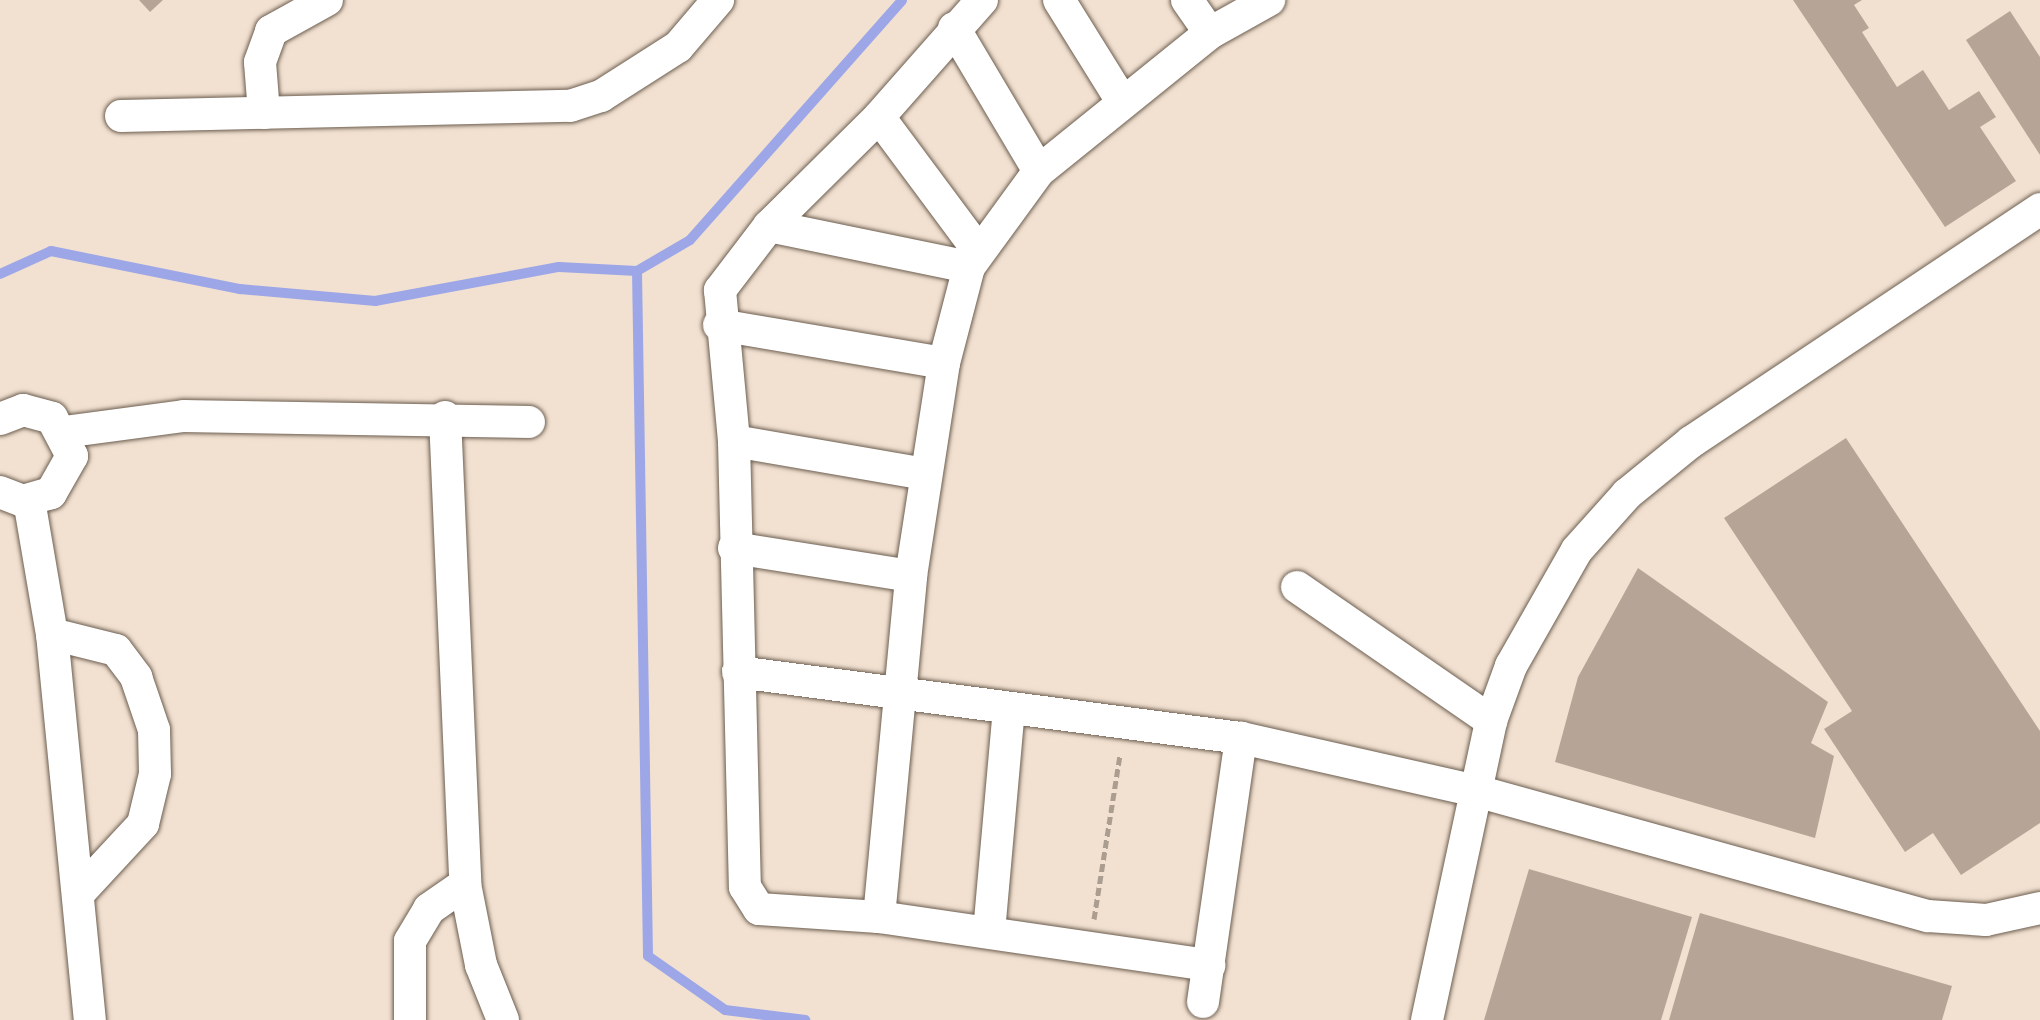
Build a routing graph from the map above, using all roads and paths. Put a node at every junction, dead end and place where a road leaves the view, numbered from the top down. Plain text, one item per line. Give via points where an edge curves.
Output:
1 (327, 0) edge
2 (718, 0) edge
3 (982, 0) edge
4 (1059, 0) edge
5 (1187, 0) edge
6 (1269, 0) edge
7 (954, 28) junction
8 (1210, 33) junction
9 (1123, 103) junction
10 (264, 113) junction
11 (121, 116) dead end
12 (879, 117) junction
13 (1039, 171) junction
14 (2040, 209) edge
15 (769, 226) junction
16 (973, 258) junction
17 (719, 325) junction
18 (944, 363) junction
19 (445, 417) junction
20 (0, 419) edge
21 (529, 422) dead end
22 (64, 432) junction
23 (734, 441) junction
24 (925, 474) junction
25 (14, 496) edge
26 (734, 548) junction
27 (911, 576) junction
28 (1297, 587) dead end
29 (52, 634) junction
30 (738, 672) junction
31 (898, 696) junction
32 (1009, 710) junction
33 (1125, 721) junction
34 (1491, 721) junction
35 (1241, 738) junction
36 (1480, 792) junction
37 (465, 884) junction
38 (80, 892) junction
39 (2040, 908) edge
40 (879, 917) junction
41 (989, 932) junction
42 (1089, 951) junction
43 (1210, 965) junction
44 (1203, 1002) dead end
45 (90, 1020) edge
46 (410, 1020) edge
47 (503, 1020) edge
48 (1427, 1020) edge

1 - 10 street via 271,31 260,62
2 - 10 street via 678,47 601,96 570,106
3 - 7 street
4 - 9 street
5 - 8 street
6 - 8 street
7 - 12 street
7 - 13 street
8 - 9 street
9 - 13 street
10 - 11 street
12 - 15 street
12 - 16 street
13 - 16 street
14 - 34 street via 1691,442 1627,494 1549,594
15 - 16 street
15 - 17 street via 726,275
16 - 18 street
17 - 18 street
17 - 23 street
18 - 24 street
19 - 21 street
19 - 22 street via 184,416
19 - 37 street
20 - 22 street via 39,412
22 - 25 street via 69,470 51,493
23 - 24 street
23 - 26 street
24 - 27 street
25 - 29 street
26 - 27 street
26 - 30 street
27 - 31 street
28 - 34 street
29 - 38 street
29 - 38 street via 116,650 136,677 154,730 155,774 143,824
30 - 31 street
30 - 40 street via 749,900 759,909
31 - 32 street
31 - 40 street
32 - 33 street
32 - 41 street
33 - 35 street
33 - 42 path
34 - 36 street
35 - 36 street
35 - 43 street
36 - 39 street via 1928,916 1986,920
36 - 48 street
37 - 46 street via 429,909 410,941
37 - 47 street via 481,965
38 - 45 street
40 - 41 street
41 - 42 street
42 - 43 street
43 - 44 street

